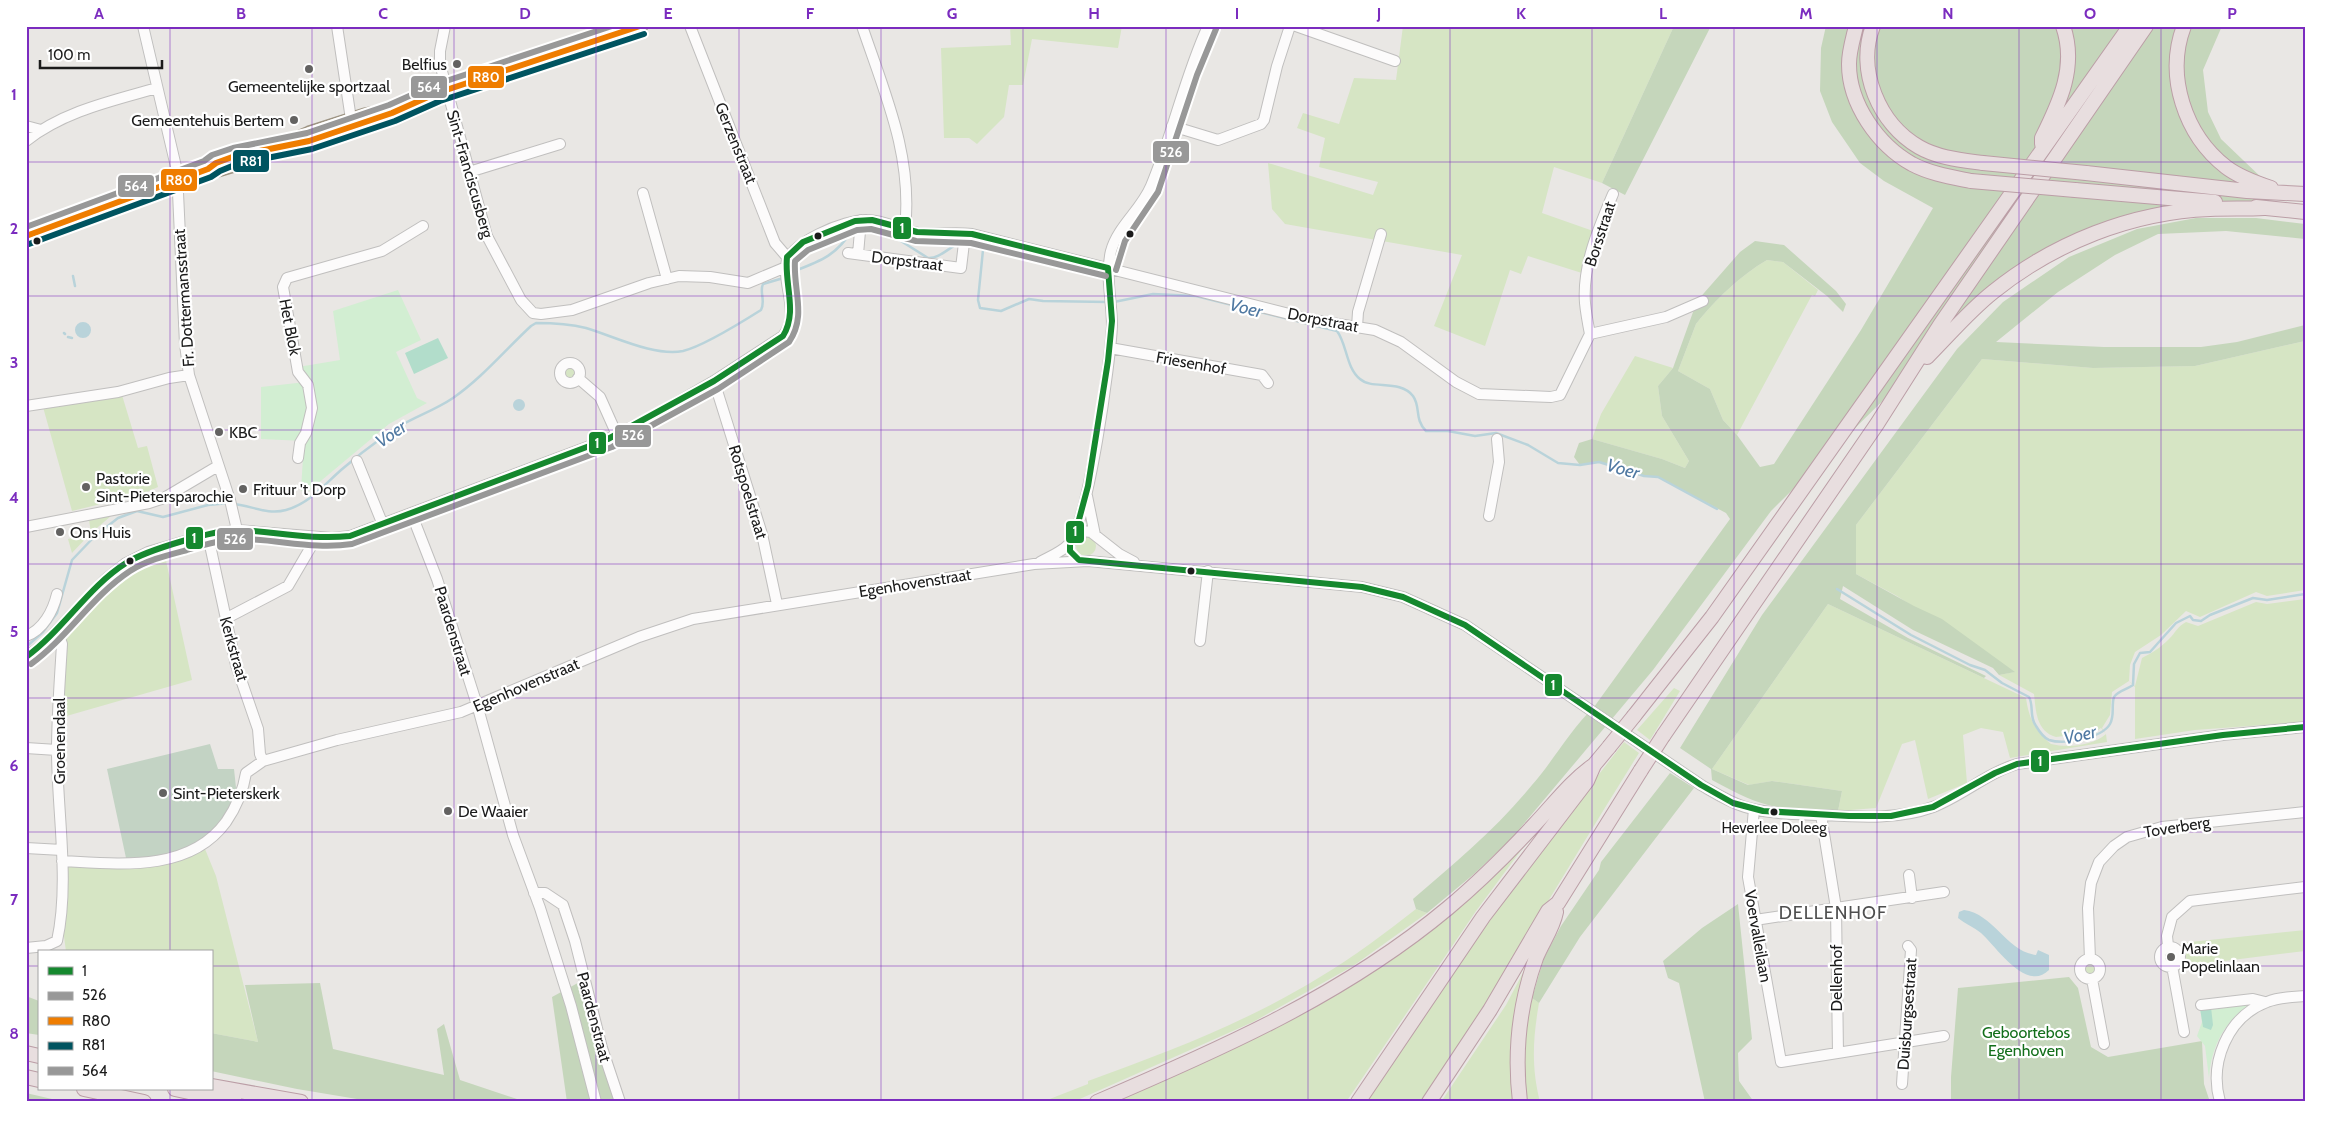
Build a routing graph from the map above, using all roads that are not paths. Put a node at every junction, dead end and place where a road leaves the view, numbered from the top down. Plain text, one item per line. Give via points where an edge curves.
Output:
1 (143, 26) edge
2 (337, 26) edge
3 (445, 26) edge
4 (641, 26) edge
5 (690, 26) edge
6 (862, 26) edge
7 (1208, 26) edge
8 (1290, 26) edge
9 (1296, 26) edge
10 (1856, 26) edge
11 (1873, 26) edge
12 (2063, 26) edge
13 (2130, 26) edge
14 (2146, 26) edge
15 (2184, 26) edge
16 (1395, 61) dead end
17 (157, 88) junction
18 (447, 90) junction
19 (352, 123) junction
20 (26, 126) edge
21 (1172, 126) junction
22 (41, 130) junction
23 (26, 141) edge
24 (560, 144) dead end
25 (2040, 154) junction
26 (469, 172) junction
27 (178, 180) junction
28 (2279, 191) junction
29 (644, 193) dead end
30 (1613, 194) dead end
31 (2305, 194) edge
32 (2264, 208) junction
33 (2305, 212) edge
34 (423, 226) dead end
35 (860, 226) junction
36 (41, 230) junction
37 (905, 230) junction
38 (26, 232) edge
39 (1381, 234) dead end
40 (26, 236) edge
41 (964, 243) dead end
42 (786, 262) junction
43 (1108, 268) junction
44 (667, 279) junction
45 (1703, 301) dead end
46 (1357, 327) junction
47 (1590, 334) junction
48 (1110, 348) junction
49 (1912, 371) junction
50 (189, 375) junction
51 (578, 378) dead end
52 (714, 381) junction
53 (1268, 383) dead end
54 (26, 406) edge
55 (617, 435) junction
56 (1497, 438) dead end
57 (298, 458) dead end
58 (357, 461) dead end
59 (218, 466) junction
60 (1088, 486) junction
61 (412, 515) junction
62 (1489, 516) dead end
63 (383, 525) junction
64 (26, 527) edge
65 (237, 530) junction
66 (208, 536) junction
67 (314, 537) junction
68 (1097, 537) junction
69 (1072, 539) junction
70 (1086, 561) junction
71 (1034, 564) junction
72 (1140, 565) junction
73 (1208, 571) junction
74 (57, 594) dead end
75 (777, 604) junction
76 (225, 619) junction
77 (57, 632) junction
78 (30, 642) edge
79 (1200, 642) dead end
80 (26, 657) edge
81 (477, 706) junction
82 (2305, 726) edge
83 (26, 748) edge
84 (57, 750) junction
85 (263, 761) junction
86 (1594, 765) junction
87 (1754, 809) junction
88 (2305, 812) edge
89 (1821, 815) junction
90 (26, 848) edge
91 (62, 856) junction
92 (1909, 875) dead end
93 (2305, 887) edge
94 (1944, 892) dead end
95 (534, 893) junction
96 (1912, 898) junction
97 (1558, 903) junction
98 (1836, 908) junction
99 (1755, 920) junction
100 (1908, 946) dead end
101 (2168, 946) junction
102 (26, 948) edge
103 (2090, 959) junction
104 (2172, 966) junction
105 (2092, 979) junction
106 (2305, 996) edge
107 (2265, 1002) junction
108 (2202, 1004) dead end
109 (2184, 1032) dead end
110 (1944, 1036) dead end
111 (1905, 1042) junction
112 (2104, 1044) dead end
113 (1838, 1053) junction
114 (1902, 1084) dead end
115 (212, 1086) edge
116 (89, 1090) edge
117 (180, 1090) edge
118 (144, 1102) edge
119 (235, 1102) edge
120 (302, 1102) edge
121 (596, 1102) edge
122 (620, 1102) edge
123 (1097, 1102) edge
124 (1358, 1102) edge
125 (1429, 1102) edge
126 (1520, 1102) edge
127 (2220, 1102) edge

1 - 17 street, Fr. Dottermansstraat
2 - 19 street
3 - 18 street, Sint-Franciscusberg via 440,64
4 - 18 main road
5 - 42 street, Gerzenstraat via 775,243
6 - 37 street via 900,137 907,211
7 - 21 street
8 - 21 street via 1261,124 1218,140
9 - 16 street
10 - 32 highway, bridge via 1849,65 1853,88 1863,113 1875,133 1912,164 1939,175 1971,181
11 - 28 highway, bridge via 1868,49 1870,83 1877,101 1901,133 1919,147 1938,155 1982,163 2247,191
12 - 25 highway via 2068,42 2068,74 2059,104 2042,138
13 - 25 highway
14 - 49 highway via 1940,325
15 - 28 highway via 2178,52 2177,79 2191,126 2212,155 2228,169
17 - 22 street via 92,107
17 - 27 street, Fr. Dottermansstraat
18 - 19 main road via 392,113
18 - 26 street, Sint-Franciscusberg
19 - 27 main road via 309,141 280,146 223,169 208,169
20 - 22 street
21 - 43 street via 1150,188 1114,242
22 - 23 street
24 - 26 street
25 - 86 highway, bridge via 1712,617
26 - 44 street, Sint-Franciscusberg via 487,236 521,300 533,313 572,310
27 - 36 main road
27 - 50 street, Fr. Dottermansstraat via 176,190
28 - 31 highway
29 - 44 street
30 - 47 street, Borsstraat via 1588,267 1585,301
32 - 33 highway
32 - 49 highway via 2167,214 2110,227 2080,238 2022,270 1992,293
34 - 57 street, Het Blok via 382,251 286,278 282,286 298,372 308,385 312,408
35 - 37 street, Dorpstraat via 878,221
35 - 41 street, Dorpstraat via 853,254 961,268
35 - 42 street, Dorpstraat via 846,223 803,242
36 - 38 main road
36 - 40 main road
37 - 43 street, Dorpstraat via 972,234
39 - 46 street via 1358,312
42 - 44 street, Sint-Franciscusberg via 748,283 696,276
42 - 52 street via 791,310 788,328 774,342
43 - 46 street, Dorpstraat via 1313,320
43 - 48 street
45 - 47 street via 1666,317
46 - 47 street, Dorpstraat via 1375,330 1401,342 1456,382 1479,394 1514,396 1560,395
48 - 53 street, Friesenhof via 1262,376
48 - 60 street
49 - 97 highway, bridge via 1663,736
50 - 54 street via 118,392
50 - 59 street, Fr. Dottermansstraat
51 - 55 street via 600,396
52 - 55 street
52 - 75 street, Rotspoelstraat via 762,534
55 - 61 street
56 - 62 street via 1498,462
58 - 63 street
59 - 64 street via 164,498 149,503
59 - 65 street, Fr. Dottermansstraat
60 - 68 street via 1088,502
60 - 69 street
61 - 63 street
61 - 81 street, Paardenstraat via 437,579
63 - 67 street via 347,537
65 - 66 street
65 - 67 street
66 - 76 street, Kerkstraat
66 - 77 street via 166,546 133,559 95,589
67 - 76 street via 294,581
68 - 69 street via 1086,531
68 - 70 street via 1098,552
68 - 72 street, Egenhovenstraat via 1121,556
69 - 70 street via 1072,555
69 - 71 street, Egenhovenstraat via 1057,553
70 - 71 street, Egenhovenstraat
70 - 72 street, Egenhovenstraat
71 - 75 street, Egenhovenstraat
72 - 73 street, Egenhovenstraat
73 - 79 street
73 - 87 street, Egenhovenstraat via 1362,586 1403,597 1465,625 1701,785 1732,802
74 - 78 street via 53,609
75 - 81 street, Egenhovenstraat via 693,619 666,628
76 - 85 street, Kerkstraat via 236,665 258,729
77 - 78 street
77 - 84 street, Groenendaal via 62,644
78 - 80 street
81 - 85 street, Egenhovenstraat
81 - 95 street, Paardenstraat via 507,815
82 - 89 street, Egenhovenstraat via 2025,762 2006,768 1944,802 1912,813 1883,817
83 - 84 street
84 - 91 street, Groenendaal
85 - 91 street, Egenhovenstraat via 246,773 241,796 220,831 184,855 116,863
86 - 123 highway via 1579,776 1467,892 1374,963 1302,1007
86 - 124 highway via 1587,780 1483,917
87 - 89 street, Egenhovenstraat
87 - 99 street, Voervalleilaan via 1748,877
88 - 103 street, Toverberg via 2162,827 2127,837 2099,862 2090,883
89 - 98 street, Dellenhof
90 - 91 street, Egenhovenstraat
91 - 102 street, Groenendaal via 57,941
92 - 96 street
93 - 101 street via 2190,901 2172,917
94 - 96 street
95 - 121 street, Paardenstraat via 571,1006
95 - 122 street, Paardenstraat via 545,894 563,905
96 - 98 street
97 - 125 highway via 1548,911 1490,1010
97 - 126 highway via 1522,1003 1517,1053
98 - 99 street
98 - 113 street, Dellenhof
99 - 113 street, Voervalleilaan via 1781,1062
100 - 111 street, Duisburgsestraat via 1911,950
101 - 104 street via 2160,958 2166,966
101 - 104 street via 2176,948 2180,954 2180,960
103 - 105 street, Toverberg via 2098,963 2100,970
103 - 105 street, Toverberg via 2082,962 2080,971 2085,979
104 - 109 street
105 - 112 street, Toverberg
106 - 107 street
107 - 108 street via 2253,999
107 - 127 street via 2231,1030 2224,1044 2217,1073
110 - 111 street
111 - 113 street
111 - 114 street, Duisburgsestraat
115 - 120 highway
116 - 118 highway
117 - 119 highway

